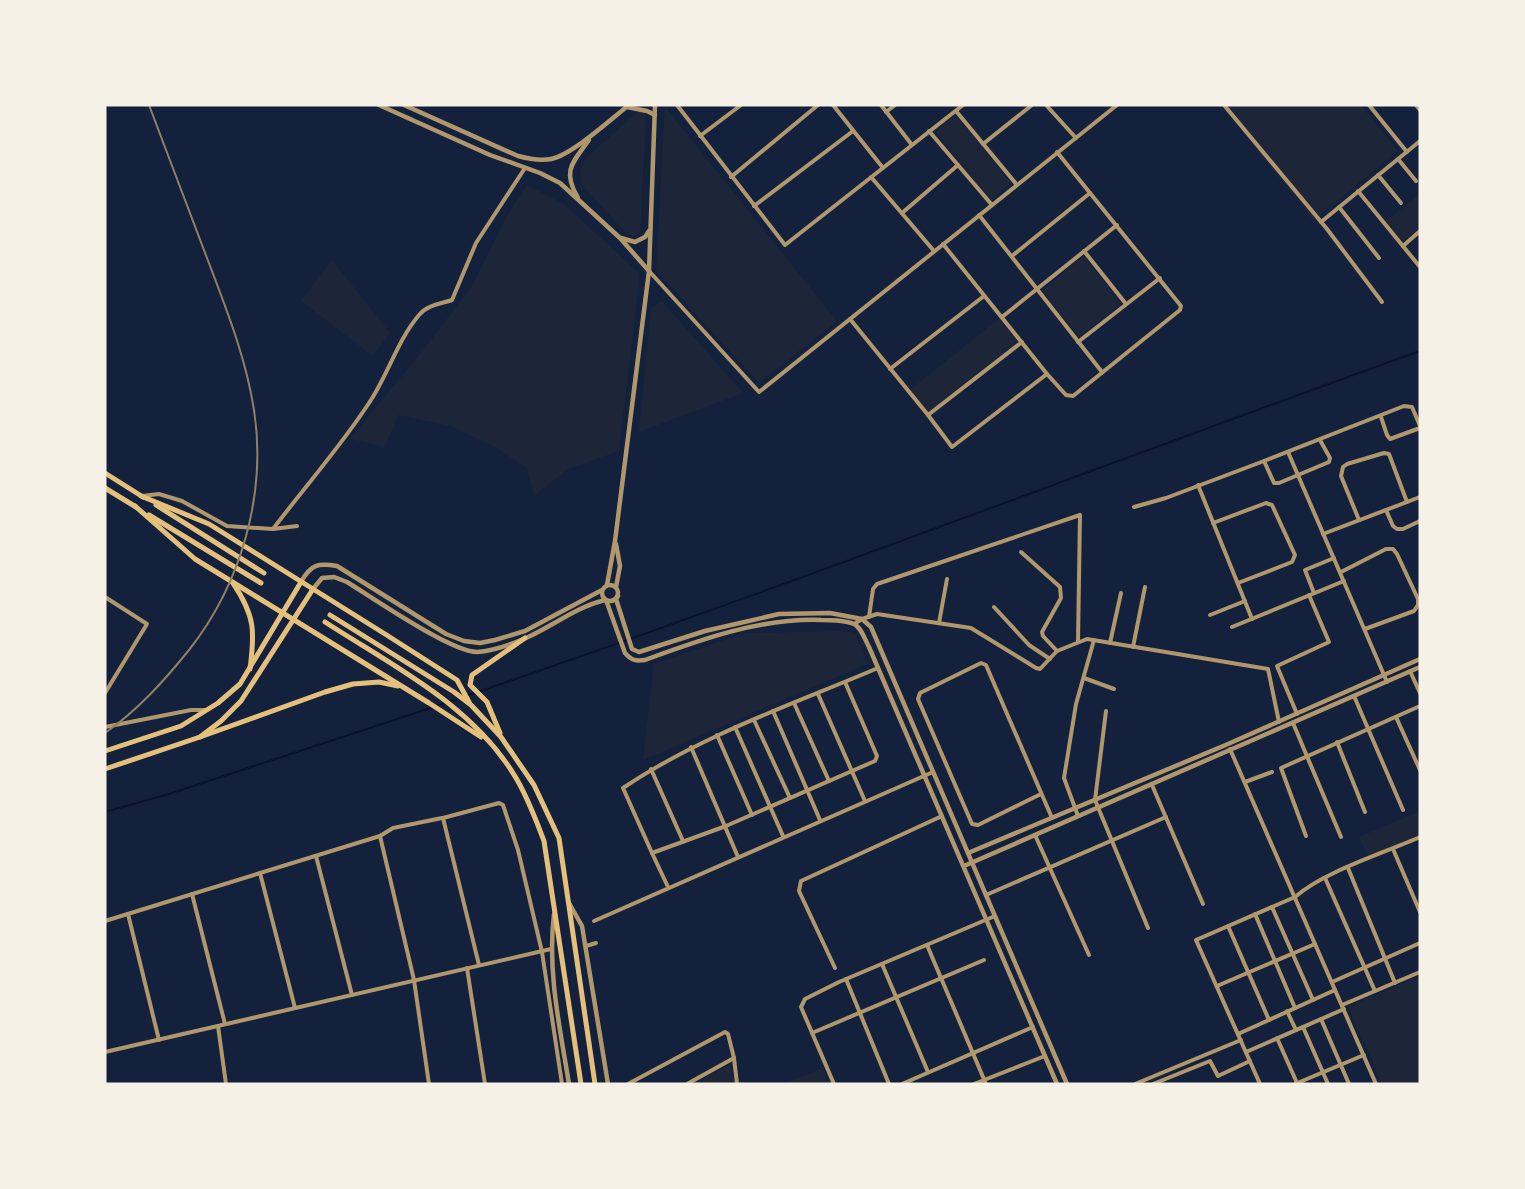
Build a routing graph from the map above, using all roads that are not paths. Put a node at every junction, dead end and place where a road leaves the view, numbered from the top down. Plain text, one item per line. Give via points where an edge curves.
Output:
1 (379, 105) edge
2 (405, 105) edge
3 (655, 105) edge
4 (677, 105) edge
5 (741, 105) edge
6 (818, 105) edge
7 (833, 105) edge
8 (881, 105) edge
9 (895, 105) edge
10 (963, 105) edge
11 (1032, 105) edge
12 (1046, 105) edge
13 (1117, 105) edge
14 (1224, 105) edge
15 (1369, 105) edge
16 (1416, 105) edge
17 (628, 106) edge
18 (1420, 110) edge
19 (956, 111) junction
20 (886, 112) junction
21 (655, 115) junction
22 (445, 123) junction
23 (853, 131) junction
24 (929, 131) junction
25 (441, 132) junction
26 (593, 134) junction
27 (700, 136) junction
28 (1076, 138) junction
29 (1420, 141) edge
30 (983, 144) junction
31 (912, 145) junction
32 (1057, 152) junction
33 (1407, 152) junction
34 (1398, 159) junction
35 (958, 165) junction
36 (525, 168) junction
37 (882, 168) junction
38 (1378, 175) junction
39 (731, 177) junction
40 (871, 177) junction
41 (1416, 181) dead end
42 (1017, 185) junction
43 (1358, 191) junction
44 (1090, 192) junction
45 (581, 203) junction
46 (1401, 203) dead end
47 (992, 204) junction
48 (754, 206) junction
49 (1339, 207) junction
50 (901, 213) junction
51 (979, 215) junction
52 (1321, 222) junction
53 (1117, 225) junction
54 (651, 229) junction
55 (1420, 231) edge
56 (620, 238) junction
57 (943, 244) junction
58 (1403, 246) junction
59 (1084, 251) junction
60 (934, 252) junction
61 (1012, 256) junction
62 (1379, 258) dead end
63 (1420, 267) edge
64 (649, 271) junction
65 (1160, 278) junction
66 (1036, 290) junction
67 (984, 296) junction
68 (1382, 302) dead end
69 (1126, 304) junction
70 (1002, 317) junction
71 (850, 319) junction
72 (1022, 342) junction
73 (1078, 342) junction
74 (890, 369) junction
75 (1102, 372) junction
76 (1047, 374) junction
77 (928, 415) junction
78 (1381, 417) junction
79 (1420, 427) edge
80 (1320, 440) junction
81 (1288, 452) junction
82 (1264, 461) junction
83 (105, 473) edge
84 (1298, 474) junction
85 (1198, 485) junction
86 (105, 488) edge
87 (141, 496) junction
88 (1419, 497) edge
89 (1407, 502) junction
90 (1420, 503) edge
91 (135, 506) junction
92 (1134, 507) dead end
93 (1386, 510) junction
94 (1359, 520) junction
95 (1420, 521) edge
96 (1213, 523) junction
97 (297, 526) dead end
98 (273, 528) junction
99 (1323, 534) junction
100 (615, 541) junction
101 (1021, 552) dead end
102 (1334, 558) junction
103 (1341, 572) junction
104 (264, 573) dead end
105 (948, 579) dead end
106 (231, 581) junction
107 (1344, 581) junction
108 (301, 582) junction
109 (261, 583) dead end
110 (1238, 583) junction
111 (607, 585) junction
112 (1145, 586) dead end
113 (616, 587) junction
114 (313, 589) junction
115 (602, 590) junction
116 (1121, 592) dead end
117 (1311, 594) junction
118 (618, 596) junction
119 (105, 597) edge
120 (605, 600) junction
121 (1245, 601) junction
122 (994, 607) dead end
123 (282, 612) junction
124 (330, 615) dead end
125 (1210, 615) dead end
126 (869, 617) junction
127 (294, 619) junction
128 (862, 619) junction
129 (1252, 619) junction
130 (325, 622) dead end
131 (939, 623) junction
132 (854, 624) junction
133 (1232, 627) dead end
134 (1365, 629) junction
135 (525, 638) junction
136 (1094, 640) junction
137 (1078, 642) junction
138 (1110, 643) junction
139 (1133, 646) junction
140 (1057, 651) junction
141 (1050, 659) junction
142 (1420, 659) edge
143 (1420, 667) edge
144 (878, 668) junction
145 (250, 669) junction
146 (1410, 671) junction
147 (1384, 675) junction
148 (1084, 678) junction
149 (845, 682) junction
150 (1387, 682) junction
151 (406, 688) junction
152 (1114, 689) dead end
153 (105, 693) edge
154 (1420, 693) edge
155 (818, 694) junction
156 (1354, 696) junction
157 (794, 702) junction
158 (471, 705) junction
159 (1420, 706) edge
160 (206, 710) junction
161 (773, 711) junction
162 (1106, 711) dead end
163 (1297, 714) junction
164 (1396, 717) junction
165 (754, 720) junction
166 (1279, 722) junction
167 (1293, 723) junction
168 (735, 727) junction
169 (105, 728) edge
170 (1368, 729) junction
171 (717, 735) junction
172 (501, 736) junction
173 (200, 737) junction
174 (1337, 742) junction
175 (490, 743) junction
176 (1228, 744) junction
177 (691, 747) junction
178 (105, 751) edge
179 (1231, 751) junction
180 (1307, 756) junction
181 (651, 769) junction
182 (105, 770) edge
183 (851, 770) junction
184 (1420, 770) edge
185 (933, 772) junction
186 (1272, 772) dead end
187 (925, 776) junction
188 (829, 781) junction
189 (1245, 782) junction
190 (1152, 785) junction
191 (807, 790) junction
192 (1041, 794) junction
193 (790, 798) junction
194 (1095, 800) junction
195 (865, 801) junction
196 (770, 806) junction
197 (1075, 808) junction
198 (1098, 808) junction
199 (1403, 810) dead end
200 (1365, 812) dead end
201 (752, 815) junction
202 (943, 816) junction
203 (1078, 817) junction
204 (1166, 817) junction
205 (443, 818) junction
206 (1052, 818) junction
207 (820, 820) junction
208 (726, 826) junction
209 (1035, 835) junction
210 (380, 836) junction
211 (783, 836) junction
212 (1306, 836) dead end
213 (1341, 837) dead end
214 (1420, 837) edge
215 (683, 841) junction
216 (1112, 841) junction
217 (1394, 849) junction
218 (652, 853) junction
219 (968, 853) junction
220 (316, 856) junction
221 (960, 856) junction
222 (738, 857) junction
223 (972, 862) junction
224 (964, 866) junction
225 (1050, 868) junction
226 (1348, 868) junction
227 (260, 873) junction
228 (1325, 878) junction
229 (668, 887) junction
230 (192, 894) junction
231 (986, 895) junction
232 (1295, 897) junction
233 (569, 903) junction
234 (1203, 904) dead end
235 (1272, 907) junction
236 (555, 911) junction
237 (1420, 912) edge
238 (128, 914) junction
239 (1255, 915) junction
240 (995, 916) junction
241 (987, 919) junction
242 (105, 921) edge
243 (594, 921) dead end
244 (1228, 926) junction
245 (1148, 928) dead end
246 (596, 943) dead end
247 (1420, 943) edge
248 (1315, 944) junction
249 (927, 945) junction
250 (586, 946) junction
251 (551, 949) junction
252 (543, 952) junction
253 (1292, 954) junction
254 (1089, 955) dead end
255 (1386, 958) junction
256 (984, 960) dead end
257 (1275, 961) junction
258 (882, 964) junction
259 (479, 965) junction
260 (467, 968) junction
261 (836, 968) dead end
262 (1364, 968) junction
263 (1248, 972) junction
264 (1420, 972) edge
265 (941, 978) junction
266 (846, 979) junction
267 (414, 980) junction
268 (1332, 982) junction
269 (1395, 983) junction
270 (1217, 986) junction
271 (1335, 990) junction
272 (1375, 991) junction
273 (352, 994) junction
274 (896, 997) junction
275 (1313, 1000) junction
276 (1343, 1007) junction
277 (295, 1008) junction
278 (1295, 1008) junction
279 (1287, 1011) junction
280 (860, 1013) junction
281 (1321, 1019) junction
282 (1269, 1020) junction
283 (225, 1024) junction
284 (218, 1026) junction
285 (1033, 1027) junction
286 (1303, 1027) junction
287 (1296, 1030) junction
288 (812, 1033) junction
289 (1238, 1034) junction
290 (1277, 1038) junction
291 (159, 1040) junction
292 (1241, 1040) junction
293 (105, 1052) edge
294 (1246, 1052) junction
295 (973, 1053) junction
296 (1364, 1055) junction
297 (1045, 1056) junction
298 (734, 1058) junction
299 (1250, 1061) junction
300 (1341, 1065) junction
301 (928, 1072) junction
302 (1323, 1072) junction
303 (985, 1082) edge
304 (226, 1084) edge
305 (429, 1084) edge
306 (485, 1084) edge
307 (562, 1084) edge
308 (569, 1084) edge
309 (581, 1084) edge
310 (595, 1084) edge
311 (608, 1084) edge
312 (628, 1084) edge
313 (687, 1084) edge
314 (737, 1084) edge
315 (834, 1084) edge
316 (889, 1084) edge
317 (902, 1084) edge
318 (974, 1084) edge
319 (1057, 1084) edge
320 (1067, 1084) edge
321 (1136, 1084) edge
322 (1153, 1084) edge
323 (1260, 1084) edge
324 (1296, 1084) edge
325 (1328, 1084) edge
326 (1349, 1084) edge
327 (1376, 1084) edge

1 - 25 street
2 - 22 street
3 - 21 street
4 - 27 street
5 - 27 street
6 - 39 street
7 - 23 street
8 - 20 street
9 - 20 street
10 - 19 street
11 - 30 street
12 - 28 street
13 - 28 street
14 - 52 street
15 - 33 street
16 - 18 street
17 - 21 street
17 - 26 street
19 - 24 street
19 - 30 street
20 - 31 street
21 - 54 street
22 - 25 street
22 - 26 street via 518,156 536,160 553,159
23 - 37 street
23 - 48 street
24 - 31 street
24 - 35 street
25 - 36 street
26 - 45 street via 570,170 569,183
27 - 39 street
28 - 32 street
29 - 33 street
30 - 42 street
31 - 37 street
32 - 42 street
32 - 44 street
33 - 34 street
34 - 38 street
34 - 41 street
35 - 47 street
35 - 50 street
36 - 45 street via 560,183
36 - 98 street via 476,243 452,300 420,312 398,345 369,404
37 - 40 street
38 - 43 street
38 - 46 street
39 - 48 street
40 - 48 street via 785,245
40 - 50 street
42 - 47 street
43 - 49 street
43 - 58 street
44 - 53 street
44 - 61 street
45 - 56 street
47 - 51 street
49 - 52 street
49 - 62 street
50 - 60 street
51 - 57 street
51 - 61 street
52 - 68 street
53 - 59 street
53 - 65 street
54 - 56 street via 635,242
54 - 64 street
55 - 58 street
56 - 64 street
57 - 60 street
57 - 67 street
58 - 63 street
59 - 66 street
59 - 69 street
60 - 71 street
61 - 66 street
64 - 71 street via 759,392
64 - 100 street
65 - 69 street
65 - 75 street via 1181,308
66 - 70 street
66 - 73 street
67 - 70 street
67 - 74 street
69 - 73 street
70 - 72 street
71 - 74 street
72 - 76 street
72 - 77 street
73 - 75 street
74 - 77 street
75 - 76 street via 1073,396 1066,395
76 - 77 street via 952,447
78 - 79 street via 1412,407
78 - 79 street via 1390,439
78 - 80 street
80 - 81 street
80 - 84 street via 1329,462
81 - 82 street
81 - 84 street
82 - 84 street via 1274,483
82 - 85 street
83 - 87 main road
84 - 99 street
85 - 92 street
85 - 96 street
86 - 91 main road
87 - 98 street via 159,494 182,501 226,526
87 - 104 main road
87 - 108 main road via 209,524
88 - 89 street
88 - 90 street
89 - 93 street
89 - 94 street via 1389,454 1347,464 1341,476
91 - 106 main road via 195,559
91 - 109 main road
93 - 94 street
93 - 95 street via 1397,529
94 - 99 street
96 - 110 street
96 - 110 street via 1269,503 1295,555 1292,562
97 - 98 street
99 - 102 street
100 - 111 street
100 - 113 street via 620,566
101 - 140 street via 1060,587 1060,598 1042,632
102 - 103 street
102 - 117 street via 1305,570
103 - 107 street
103 - 134 street via 1393,549 1418,599 1414,611
105 - 131 street
106 - 123 main road
106 - 145 main road via 249,610 253,629
107 - 117 street
107 - 134 street
108 - 114 main road
108 - 115 street via 313,567 322,563 337,566 446,634 480,643 525,630
108 - 123 main road
110 - 121 street
111 - 113 street
111 - 115 street
112 - 139 street
113 - 118 street
114 - 127 main road
114 - 135 street via 322,578 347,582 460,649 490,650
114 - 158 main road via 457,680
115 - 120 street
116 - 138 street
117 - 129 street
117 - 163 street via 1329,642 1277,666
118 - 120 street
118 - 128 street via 632,649 643,653 705,631 779,614 830,613
119 - 153 street via 147,624
120 - 132 street via 625,653 632,660 645,660 707,638 785,621 832,620
120 - 135 street via 588,604
121 - 125 street
121 - 129 street
122 - 141 street via 1029,645
123 - 127 main road
123 - 145 main road
124 - 158 main road
126 - 128 street
126 - 131 street via 877,614
126 - 137 street via 877,584 1080,515
127 - 151 main road
127 - 173 main road via 241,701
128 - 132 street
128 - 185 street via 871,627
129 - 133 street
130 - 175 main road via 440,696
131 - 141 street via 971,627 1036,668 1043,668
132 - 144 street
134 - 147 street
135 - 172 main road via 472,675 470,686 487,702
136 - 137 street
136 - 138 street
136 - 148 street
137 - 140 street
138 - 139 street
139 - 166 street via 1268,669
140 - 141 street
142 - 147 street
143 - 146 street
144 - 149 street
144 - 187 street
145 - 160 main road via 240,684
146 - 150 street
146 - 154 street
147 - 150 street
147 - 163 street
148 - 152 street
148 - 197 street via 1064,778
149 - 155 street
149 - 183 street via 877,756 875,761
150 - 156 street
151 - 173 main road via 379,682 353,684
151 - 175 main road
155 - 157 street
155 - 183 street
156 - 167 street
156 - 170 street
157 - 161 street
157 - 188 street
158 - 172 main road
159 - 164 street
160 - 169 street
160 - 178 main road via 181,726
161 - 165 street
161 - 191 street
162 - 194 street
163 - 166 street
164 - 170 street
164 - 184 street
165 - 168 street
165 - 193 street
166 - 176 street
167 - 179 street
167 - 180 street
168 - 171 street
168 - 196 street
170 - 174 street
170 - 199 street
171 - 177 street
171 - 201 street
172 - 233 main road via 534,785 559,838
173 - 182 main road
174 - 180 street
174 - 200 street
175 - 236 main road via 515,776 544,841
176 - 179 street
176 - 194 street
177 - 181 street
177 - 208 street
179 - 189 street
179 - 190 street
180 - 212 street via 1281,768
180 - 213 street
181 - 215 street
181 - 218 street via 623,790
183 - 188 street
183 - 195 street
185 - 187 street
185 - 219 street
186 - 189 street
187 - 195 street
187 - 202 street
188 - 191 street
189 - 232 street
190 - 198 street
190 - 204 street
191 - 193 street
191 - 207 street
192 - 192 street via 986,665 981,663 920,693 918,699 972,824 978,825
192 - 206 street
193 - 196 street
194 - 197 street
194 - 198 street
195 - 207 street
196 - 201 street
196 - 211 street
197 - 203 street
197 - 206 street
198 - 203 street
198 - 216 street
201 - 208 street
202 - 221 street
202 - 261 street via 801,881 799,891
203 - 209 street
204 - 216 street
204 - 234 street
205 - 210 street via 393,828
205 - 252 street via 494,803 503,805
205 - 259 street
206 - 219 street
207 - 211 street
208 - 215 street
208 - 222 street
209 - 223 street
209 - 225 street
210 - 220 street
210 - 267 street
211 - 222 street
214 - 217 street
215 - 218 street
216 - 225 street
216 - 245 street
217 - 226 street
217 - 237 street
218 - 229 street
219 - 221 street
219 - 223 street
220 - 227 street
220 - 273 street
221 - 224 street
222 - 229 street
223 - 224 street
223 - 231 street
224 - 241 street
225 - 231 street
225 - 254 street
226 - 228 street
226 - 255 street
227 - 230 street
227 - 277 street
228 - 232 street
228 - 262 street
229 - 243 street
230 - 238 street
230 - 283 street
231 - 240 street
232 - 235 street
232 - 248 street
233 - 250 street via 582,926
233 - 310 main road
235 - 239 street
235 - 253 street
236 - 251 street
236 - 309 main road
238 - 242 street
238 - 291 street
239 - 244 street
239 - 257 street
240 - 241 street
240 - 320 street
241 - 249 street
241 - 285 street
244 - 263 street
244 - 270 street via 1196,940
246 - 250 street
247 - 255 street
248 - 253 street
248 - 268 street
249 - 258 street
249 - 265 street
250 - 311 street
251 - 252 street
251 - 308 street
252 - 259 street
252 - 307 street
253 - 257 street
253 - 275 street
255 - 262 street
255 - 269 street
256 - 265 street
257 - 263 street
257 - 278 street
258 - 266 street
258 - 274 street
259 - 260 street
260 - 267 street
260 - 306 street
262 - 268 street
262 - 272 street
263 - 270 street
263 - 282 street
264 - 269 street
265 - 274 street
265 - 295 street
266 - 280 street
266 - 288 street via 802,1002
267 - 273 street
267 - 305 street
268 - 271 street
269 - 272 street
270 - 289 street
271 - 275 street
271 - 276 street
272 - 276 street
273 - 277 street
274 - 280 street
274 - 301 street
275 - 278 street
276 - 281 street
276 - 296 street
277 - 283 street
278 - 279 street
279 - 282 street
279 - 287 street
280 - 288 street
280 - 316 street
281 - 286 street
281 - 300 street
282 - 289 street
283 - 284 street
284 - 291 street
284 - 304 street
285 - 295 street
285 - 297 street
286 - 287 street
286 - 302 street
287 - 290 street
288 - 315 street
289 - 292 street
290 - 294 street
290 - 324 street
291 - 293 street
292 - 294 street
292 - 321 street
294 - 299 street
295 - 301 street
295 - 303 street
296 - 300 street
296 - 327 street
297 - 303 street
297 - 319 street
298 - 312 street via 728,1034 721,1033
298 - 313 street
298 - 314 street
299 - 322 street via 1218,1076 1210,1061
299 - 323 street
300 - 302 street
300 - 326 street
301 - 317 street
302 - 324 street
302 - 325 street
303 - 318 street

